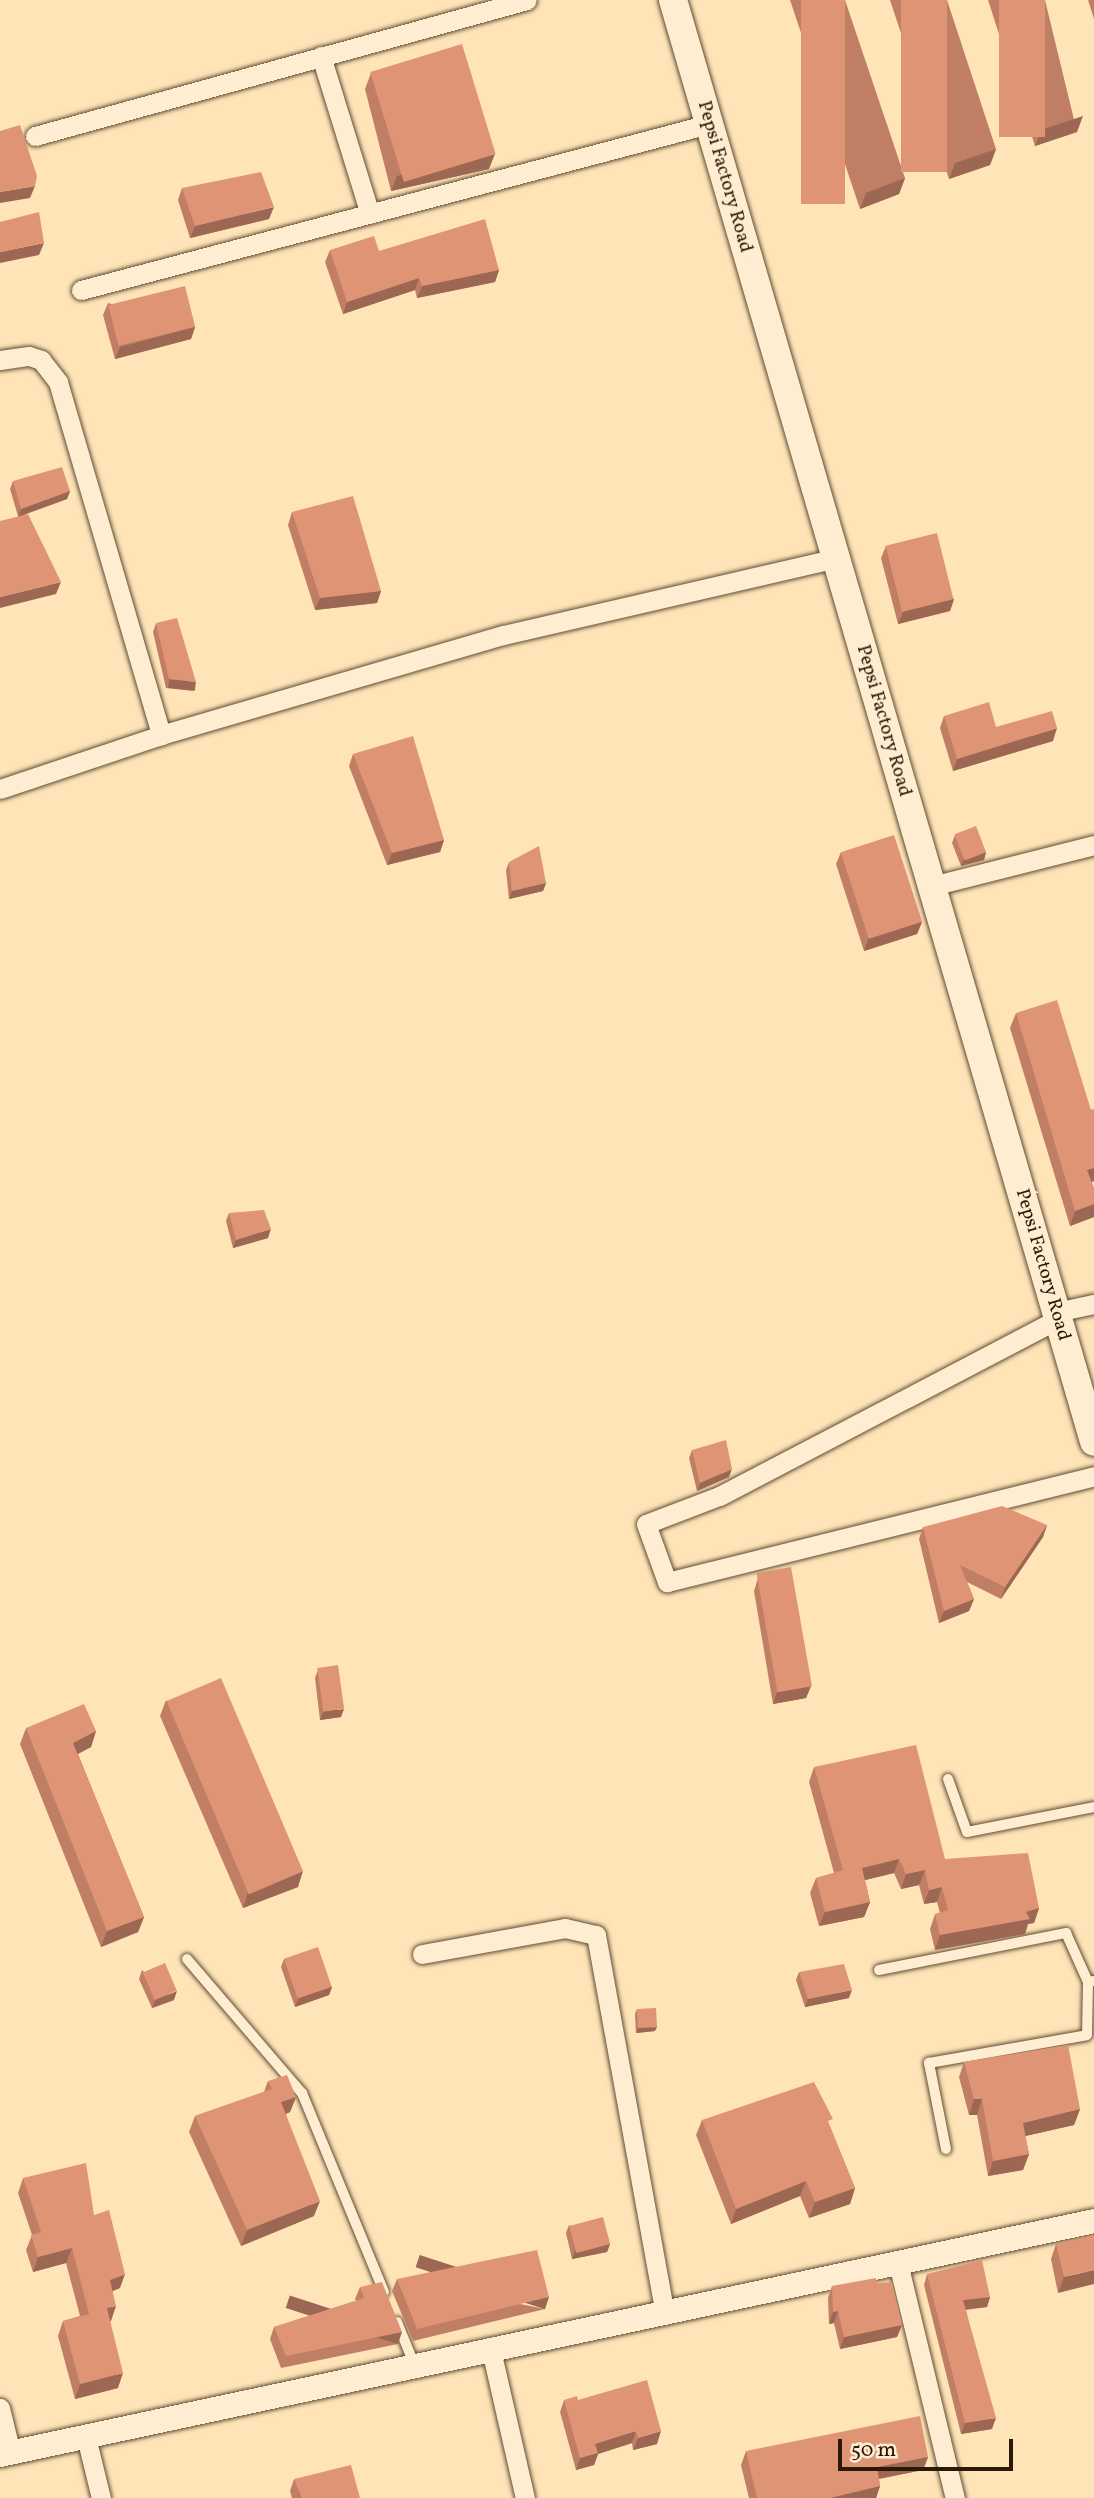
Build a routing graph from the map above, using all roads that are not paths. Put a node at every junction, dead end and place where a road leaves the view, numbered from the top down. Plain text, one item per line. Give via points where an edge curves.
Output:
1 (527, 0) edge
2 (673, 0) edge
3 (321, 56) junction
4 (709, 124) junction
5 (35, 136) dead end
6 (370, 214) junction
7 (81, 290) dead end
8 (0, 360) edge
9 (836, 558) junction
10 (161, 735) junction
11 (0, 789) edge
12 (1094, 845) edge
13 (932, 886) junction
14 (1094, 1304) edge
15 (1057, 1316) junction
16 (1094, 1441) edge
17 (1094, 1476) edge
18 (948, 1779) dead end
19 (1094, 1807) edge
20 (422, 1954) dead end
21 (187, 1959) dead end
22 (879, 1970) dead end
23 (1091, 1982) edge
24 (946, 2149) dead end
25 (1094, 2221) edge
26 (898, 2263) junction
27 (665, 2313) junction
28 (491, 2350) junction
29 (415, 2367) junction
30 (0, 2408) edge
31 (86, 2437) junction
32 (6, 2454) edge
33 (101, 2498) edge
34 (525, 2498) edge
35 (955, 2498) edge

1 - 3 street
2 - 4 main road, Pepsi Factory Road
3 - 5 street
3 - 6 street
4 - 6 street
4 - 9 main road, Pepsi Factory Road
6 - 7 street
8 - 10 street via 29,356 41,360 58,382
9 - 10 street via 503,635
9 - 13 main road, Pepsi Factory Road
10 - 11 street
12 - 13 street
13 - 15 main road, Pepsi Factory Road
14 - 15 street
15 - 16 main road, Pepsi Factory Road
15 - 17 street via 719,1496 646,1524 667,1582
18 - 19 lane via 967,1832
20 - 27 street via 565,1928 596,1935
21 - 29 lane via 302,2093
22 - 23 lane via 1066,1933
23 - 24 lane via 1087,2035 929,2063
25 - 26 street
26 - 27 street
26 - 35 street
27 - 28 street
28 - 29 street
28 - 34 street
29 - 31 street
30 - 32 street
31 - 32 street
31 - 33 street

